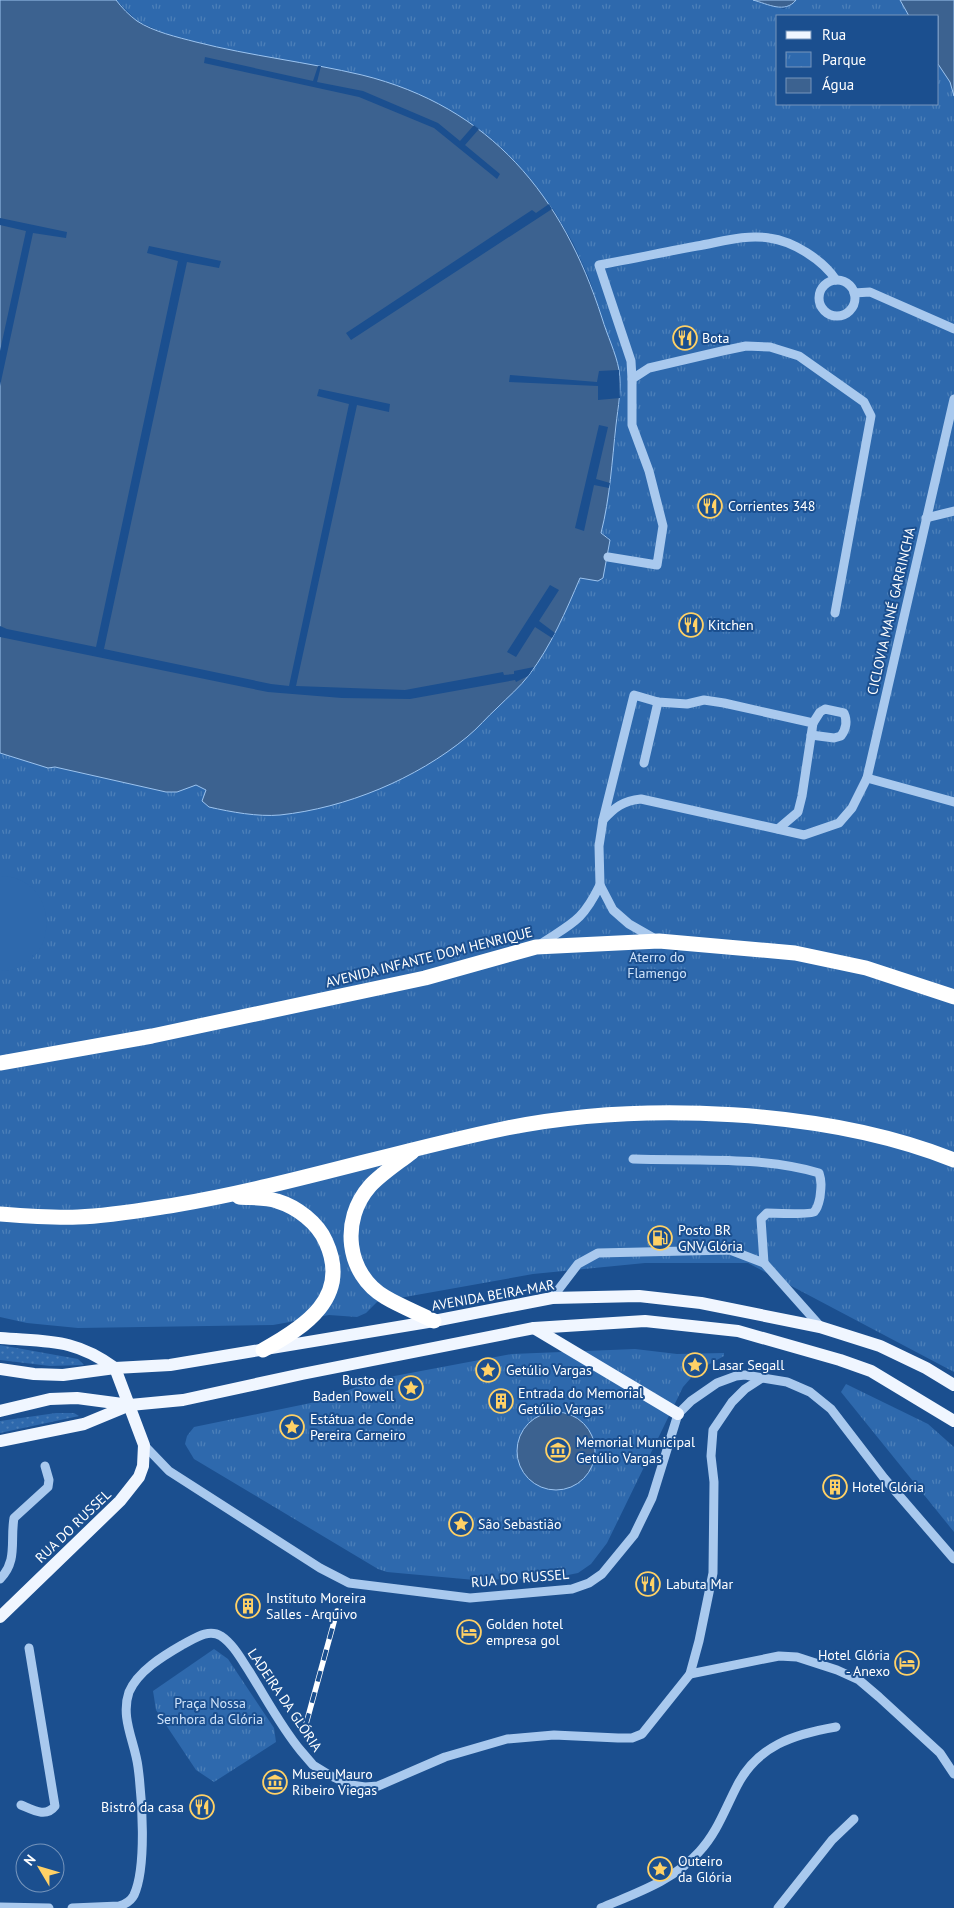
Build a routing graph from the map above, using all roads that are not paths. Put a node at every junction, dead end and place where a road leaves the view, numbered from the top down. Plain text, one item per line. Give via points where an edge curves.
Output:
1 (836, 280) junction
2 (854, 293) junction
3 (954, 329) edge
4 (632, 379) junction
5 (954, 399) edge
6 (954, 511) edge
7 (926, 518) junction
8 (608, 557) dead end
9 (835, 613) dead end
10 (658, 702) junction
11 (813, 723) junction
12 (811, 735) junction
13 (644, 763) dead end
14 (867, 778) junction
15 (954, 802) edge
16 (603, 820) junction
17 (778, 829) junction
18 (600, 885) junction
19 (660, 942) junction
20 (536, 947) junction
21 (954, 997) edge
22 (0, 1063) edge
23 (415, 1149) junction
24 (633, 1158) dead end
25 (954, 1160) edge
26 (230, 1196) junction
27 (0, 1214) edge
28 (764, 1263) junction
29 (552, 1298) junction
30 (434, 1321) junction
31 (820, 1327) junction
32 (534, 1328) junction
33 (0, 1338) edge
34 (263, 1350) junction
35 (115, 1368) junction
36 (0, 1369) edge
37 (762, 1378) junction
38 (954, 1385) edge
39 (130, 1405) junction
40 (0, 1411) edge
41 (678, 1414) junction
42 (954, 1422) edge
43 (0, 1441) edge
44 (144, 1445) junction
45 (45, 1466) dead end
46 (954, 1560) edge
47 (0, 1579) edge
48 (0, 1618) edge
49 (29, 1648) dead end
50 (690, 1674) junction
51 (836, 1727) dead end
52 (954, 1774) edge
53 (21, 1805) dead end
54 (854, 1819) dead end
55 (0, 1907) edge
56 (120, 1907) edge
57 (49, 1908) edge
58 (72, 1908) edge
59 (601, 1908) edge
60 (778, 1908) edge

1 - 2 street via 847,284
1 - 2 street via 825,285 819,295 821,307 829,315 841,316 851,310
1 - 4 street via 815,259 770,238 745,237 599,265 631,361
2 - 3 street via 870,292
4 - 8 street via 632,425 664,526 658,565
4 - 9 street via 649,368 722,350 770,347 799,356 864,402 871,416
5 - 7 street, CICLOVIA MANÉ GARRINCHA
6 - 7 street
7 - 14 street, CICLOVIA MANÉ GARRINCHA
10 - 11 street via 687,704 704,700
10 - 13 street
10 - 16 street via 634,695
11 - 12 street
11 - 12 street via 825,709 839,711 847,718 846,729 841,736
12 - 17 street via 798,812
14 - 15 street
14 - 17 street, CICLOVIA MANÉ GARRINCHA via 852,808 839,823 804,835
16 - 17 street via 625,800 641,798
16 - 18 street via 599,846
18 - 19 street via 613,910
18 - 20 street via 576,922
19 - 20 highway, AVENIDA INFANTE DOM HENRIQUE
19 - 21 highway, AVENIDA INFANTE DOM HENRIQUE via 795,954 866,968
20 - 22 highway, AVENIDA INFANTE DOM HENRIQUE via 425,978 152,1036
23 - 25 highway via 509,1128 591,1116 680,1114 756,1116 837,1128 922,1147
23 - 26 highway
23 - 30 highway via 370,1186 358,1204 350,1239 356,1264 373,1287 385,1297
24 - 28 street via 745,1162 819,1173 822,1182 815,1212 766,1213 761,1219
26 - 27 highway via 79,1217
26 - 34 highway via 277,1201 304,1215 324,1237 334,1267 328,1296 312,1317 296,1332
28 - 29 street via 730,1250 598,1253 578,1264
28 - 31 street
29 - 30 main road, AVENIDA BEIRA-MAR
29 - 31 main road, AVENIDA BEIRA-MAR via 648,1297 702,1303
30 - 34 main road, AVENIDA BEIRA-MAR
31 - 38 main road, AVENIDA BEIRA-MAR via 880,1346
32 - 39 main road via 183,1400
32 - 41 main road
32 - 42 main road via 645,1321 738,1331 871,1371
33 - 35 main road via 77,1346
34 - 35 main road, AVENIDA BEIRA-MAR via 170,1365
35 - 36 main road, AVENIDA BEIRA-MAR via 63,1375
35 - 39 main road, RUA DO RUSSEL
37 - 41 street via 736,1376 716,1383
37 - 46 street via 787,1382 810,1392 831,1409
37 - 50 street, LADEIRA DA GLÓRIA via 732,1402 713,1430 713,1574
39 - 40 main road via 76,1398
39 - 43 main road via 84,1424
39 - 44 main road, RUA DO RUSSEL
41 - 44 street, RUA DO RUSSEL via 642,1520 602,1574 572,1589 470,1598 398,1591 339,1580 169,1471
44 - 48 main road, RUA DO RUSSEL via 143,1466 132,1488
45 - 47 street via 48,1487 14,1518 13,1556
49 - 53 street via 55,1806 43,1813
50 - 52 street via 779,1656 796,1657 837,1670 859,1680 879,1697 940,1753
50 - 56 street, LADEIRA DA GLÓRIA via 650,1726 632,1738 554,1735 507,1739 445,1757 378,1786 365,1787 351,1785 313,1766 297,1747 235,1650 221,1636 211,1633 200,1636 166,1654 135,1682 129,1693 127,1721 138,1764 142,1850 134,1895
51 - 59 street via 808,1731 766,1750 742,1776 712,1835 685,1866 664,1881
54 - 60 street via 832,1840
55 - 57 street
56 - 58 street, LADEIRA DA GLÓRIA

